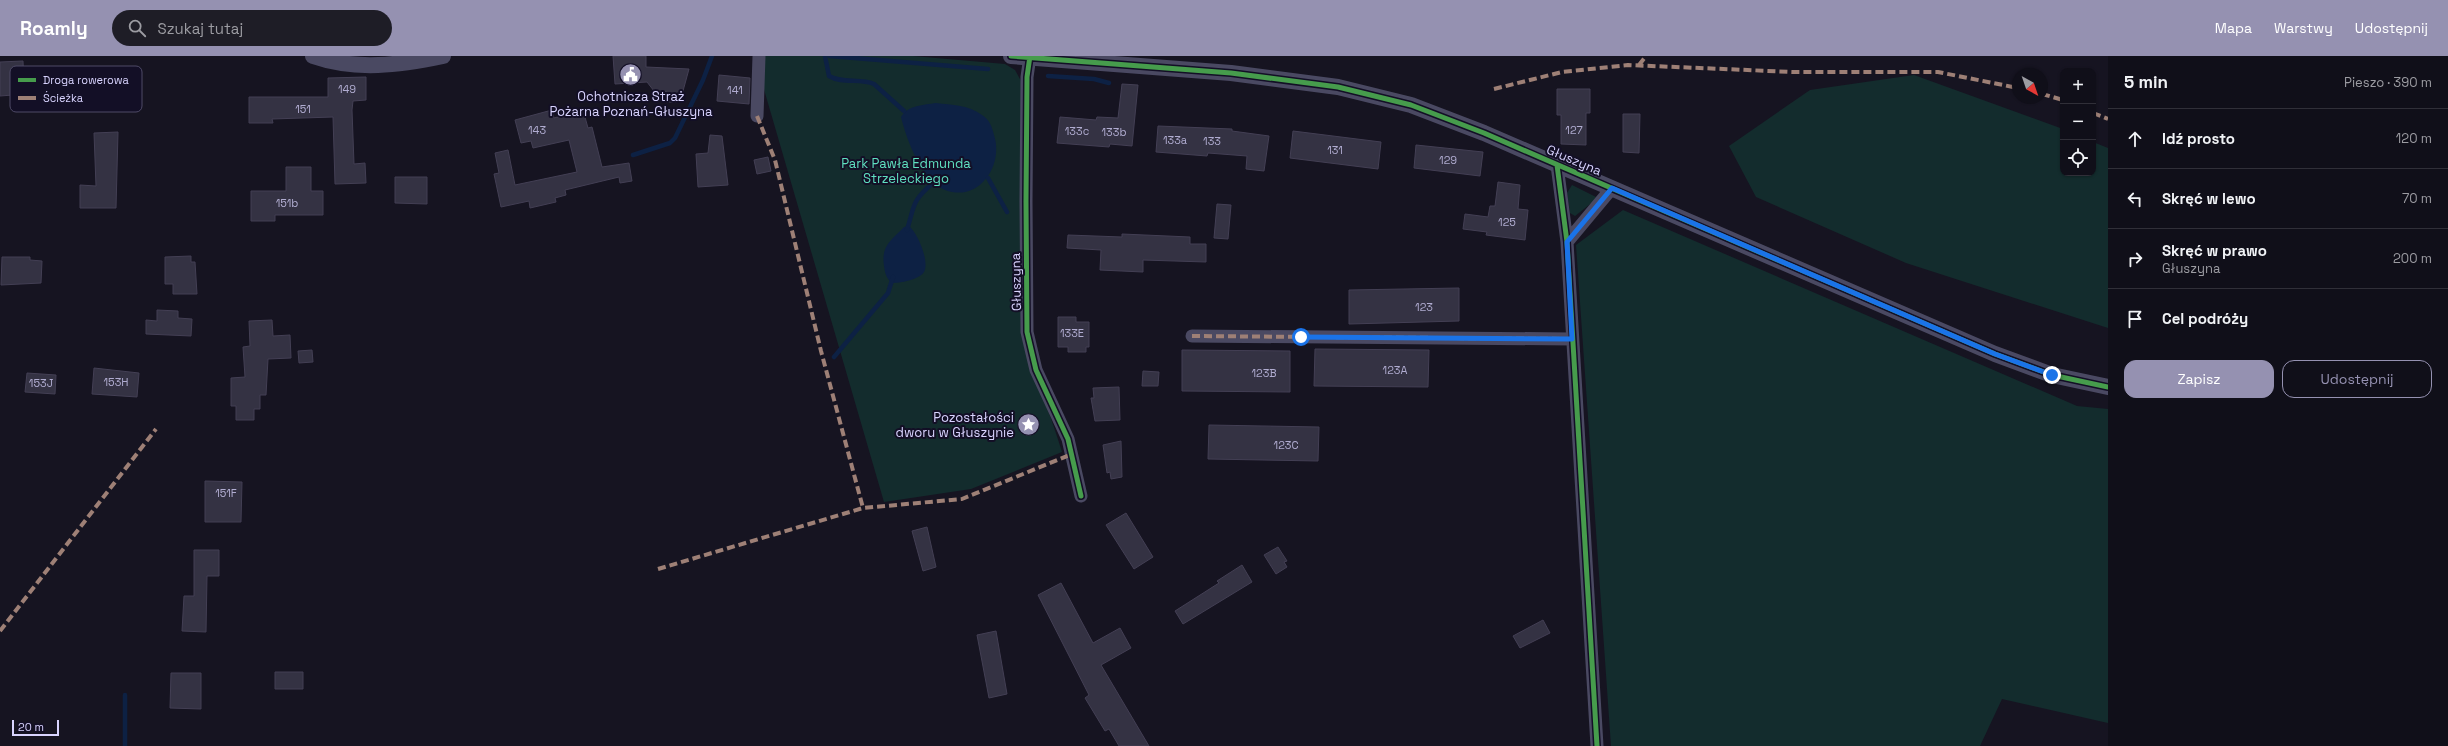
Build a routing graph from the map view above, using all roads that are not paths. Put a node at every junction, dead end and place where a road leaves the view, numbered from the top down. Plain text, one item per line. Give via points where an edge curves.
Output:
1 (314, 56) edge
2 (443, 56) edge
3 (759, 56) edge
4 (1012, 56) edge
5 (1030, 57) edge
6 (758, 116) dead end
7 (1557, 165) junction
8 (1612, 188) junction
9 (1567, 242) junction
10 (1192, 336) dead end
11 (1572, 339) junction
12 (2108, 387) edge
13 (1081, 496) dead end
14 (1598, 746) edge

1 - 2 street via 326,60 382,66
3 - 6 street
4 - 5 street, Głuszyna
5 - 7 street, Głuszyna via 1231,73 1338,87 1430,112
5 - 13 street, Głuszyna via 1027,77 1027,332 1036,370 1068,439
7 - 8 street, Głuszyna
7 - 9 street
8 - 9 street
8 - 12 street, Głuszyna via 2022,365 2052,375
9 - 11 street
10 - 11 street
11 - 14 street

